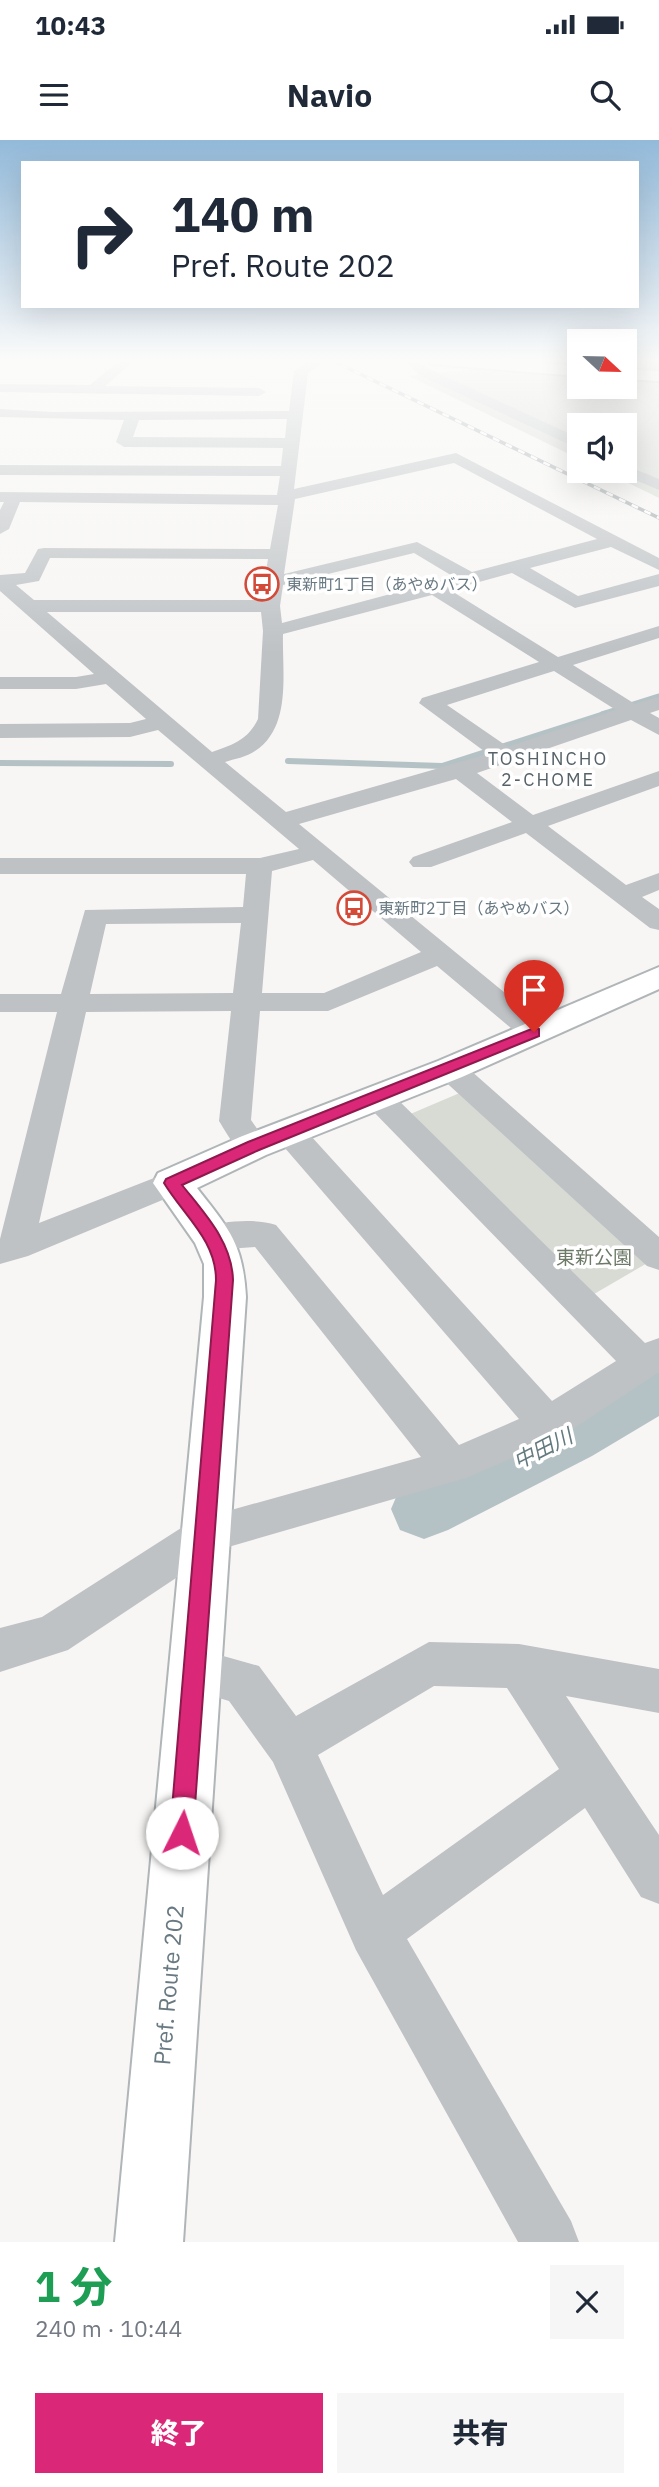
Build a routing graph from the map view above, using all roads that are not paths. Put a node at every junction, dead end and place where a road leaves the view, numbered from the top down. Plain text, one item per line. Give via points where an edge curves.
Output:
1 (288, 457) edge
2 (659, 468) edge
3 (637, 469) edge
4 (0, 470) edge
5 (287, 471) junction
6 (637, 475) edge
7 (659, 485) edge
8 (7, 497) edge
9 (286, 498) junction
10 (0, 529) edge
11 (612, 541) junction
12 (279, 554) junction
13 (659, 565) edge
14 (516, 568) junction
15 (470, 579) junction
16 (659, 580) edge
17 (1, 582) edge
18 (274, 582) junction
19 (434, 588) junction
20 (31, 606) junction
21 (270, 606) junction
22 (273, 631) junction
23 (659, 632) edge
24 (555, 666) junction
25 (111, 677) junction
26 (0, 683) edge
27 (659, 703) edge
28 (630, 712) junction
29 (162, 722) junction
30 (659, 728) edge
31 (0, 731) edge
32 (505, 755) junction
33 (209, 760) junction
34 (460, 771) junction
35 (659, 778) edge
36 (282, 821) junction
37 (529, 823) junction
38 (320, 851) junction
39 (422, 862) dead end
40 (0, 866) edge
41 (260, 866) junction
42 (659, 881) edge
43 (624, 895) junction
44 (254, 915) junction
45 (659, 922) edge
46 (443, 953) junction
47 (659, 977) edge
48 (0, 1003) edge
49 (74, 1003) junction
50 (246, 1004) junction
51 (534, 1032) junction
52 (450, 1069) junction
53 (379, 1098) junction
54 (289, 1132) junction
55 (253, 1146) junction
56 (172, 1183) junction
57 (213, 1237) junction
58 (8, 1250) edge
59 (659, 1257) edge
60 (651, 1358) edge
61 (548, 1424) junction
62 (452, 1466) junction
63 (207, 1534) junction
64 (0, 1650) edge
65 (519, 1666) junction
66 (195, 1670) junction
67 (659, 1691) edge
68 (289, 1746) junction
69 (591, 1775) junction
70 (659, 1879) edge
71 (374, 1932) junction
72 (149, 2242) edge
73 (550, 2242) edge

1 - 5 street
2 - 3 street
4 - 5 street
5 - 9 street
6 - 7 street
8 - 9 street
8 - 10 street
9 - 11 street via 456,458
9 - 12 street
11 - 13 street
11 - 14 street
12 - 17 street via 164,560 44,553 32,577
12 - 18 street
14 - 15 street
14 - 16 street via 575,602
15 - 18 street via 417,547
15 - 19 street
17 - 20 street
18 - 21 street
19 - 22 street
19 - 24 street
20 - 21 street via 156,599
20 - 25 street
21 - 22 street
22 - 33 street via 269,719 262,734 246,748
23 - 24 street
24 - 28 street
24 - 32 street via 430,702
25 - 26 street via 76,683
25 - 29 street
27 - 28 street
28 - 30 street
28 - 32 street
29 - 31 street via 130,730
29 - 33 street
32 - 34 street
33 - 36 street
34 - 36 street
34 - 37 street
35 - 37 street
36 - 38 street
37 - 39 street
37 - 43 street
38 - 41 street
38 - 46 street
40 - 41 street
41 - 44 street
42 - 43 street
43 - 45 street
44 - 49 street via 93,916
44 - 50 street
46 - 50 street via 328,1002
46 - 51 street
47 - 51 main road
48 - 49 street
49 - 50 street
49 - 58 street
50 - 55 street via 235,1121
51 - 52 main road
52 - 53 main road
52 - 59 street
53 - 54 main road
53 - 60 street
54 - 55 main road
54 - 61 street
55 - 56 main road
56 - 57 main road, Pref. Route 202
56 - 58 street
57 - 62 street via 264,1234
57 - 63 main road, Pref. Route 202 via 224,1264 225,1297
60 - 61 street
61 - 62 street
62 - 63 street
63 - 64 street via 52,1635
63 - 66 main road, Pref. Route 202
65 - 67 street
65 - 68 street via 429,1664
65 - 69 street
66 - 68 street via 243,1682
66 - 72 main road, Pref. Route 202
68 - 71 street
69 - 70 street
69 - 71 street
71 - 73 street

